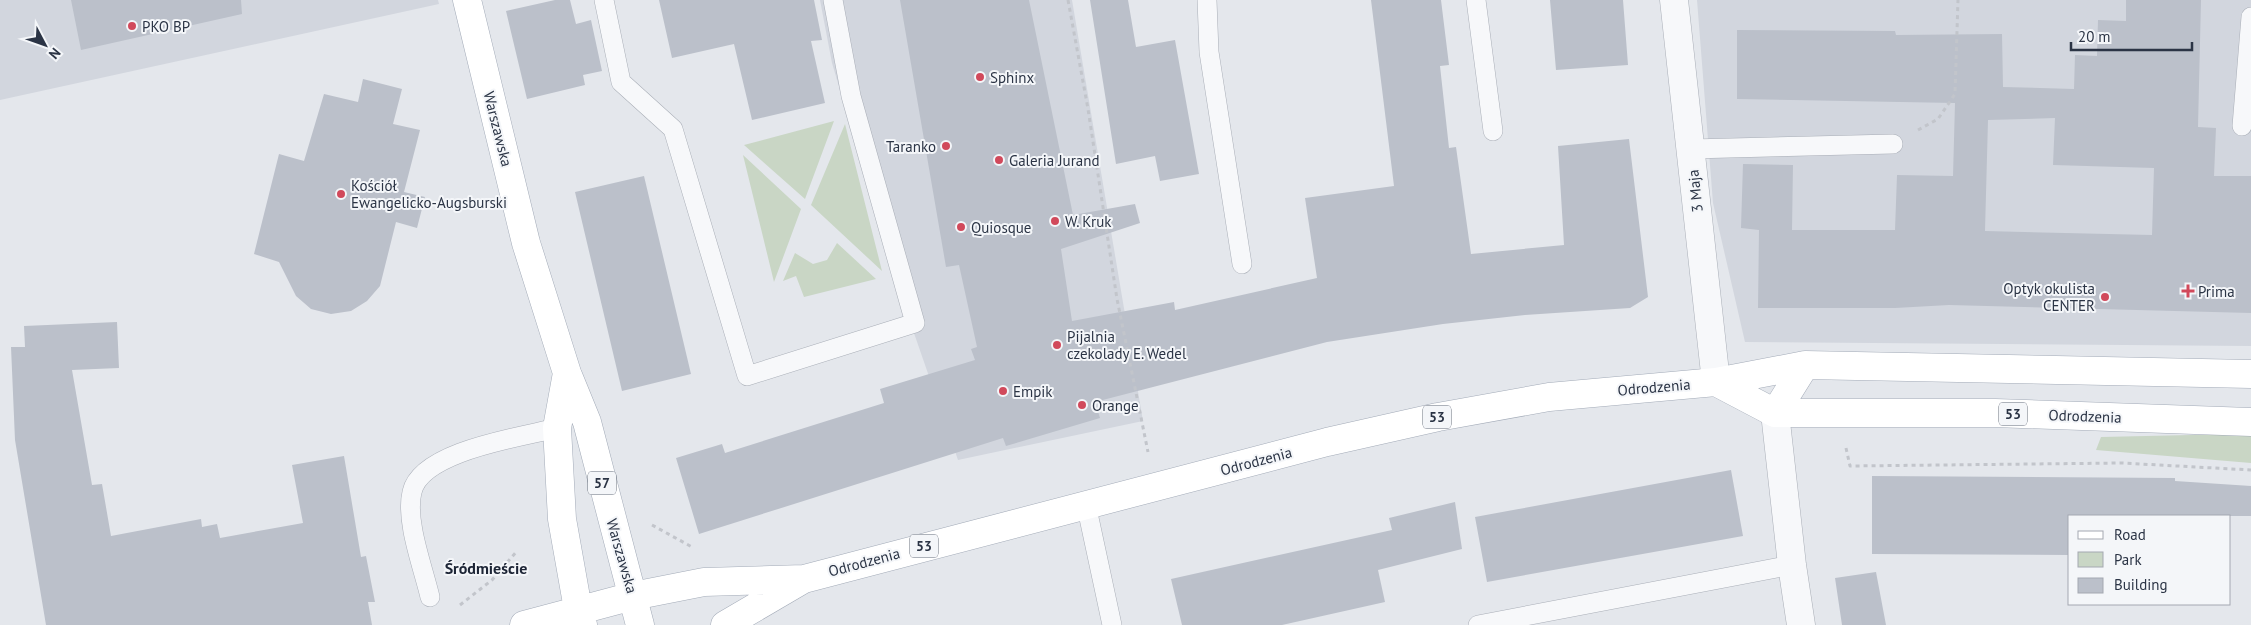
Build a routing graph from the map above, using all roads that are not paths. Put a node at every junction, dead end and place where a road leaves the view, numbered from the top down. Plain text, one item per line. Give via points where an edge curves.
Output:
1 (466, 0) edge
2 (604, 0) edge
3 (833, 0) edge
4 (1207, 0) edge
5 (1476, 0) edge
6 (1674, 0) edge
7 (2251, 17) edge
8 (2242, 126) dead end
9 (1493, 131) dead end
10 (1893, 144) road end
11 (1691, 150) junction
12 (1242, 264) dead end
13 (1805, 365) junction
14 (566, 373) junction
15 (2251, 374) edge
16 (1716, 382) junction
17 (1775, 413) junction
18 (2251, 422) edge
19 (557, 428) junction
20 (1086, 504) junction
21 (1792, 565) junction
22 (804, 579) junction
23 (430, 596) dead end
24 (633, 596) junction
25 (580, 617) edge
26 (524, 625) edge
27 (640, 625) edge
28 (725, 625) edge
29 (1112, 625) edge
30 (1478, 625) edge
31 (1801, 625) edge

1 - 14 main road, Warszawska / 57 via 526,243
2 - 3 lane via 622,82 674,129 747,376 915,323 851,96
4 - 12 lane via 1209,52
5 - 9 lane
6 - 11 street, 3 Maja
7 - 8 lane
10 - 11 lane
11 - 16 street, 3 Maja
13 - 15 main road, Odrodzenia / 53
13 - 16 main road, Odrodzenia / 53
13 - 17 main road
14 - 19 main road, Warszawska / 57
14 - 24 main road, Warszawska / 57 via 587,422
16 - 17 main road, Odrodzenia / 53
16 - 20 main road, Odrodzenia / 53 via 1549,397 1438,417
17 - 18 main road, Odrodzenia / 53 via 1995,413
17 - 21 street
19 - 23 lane via 450,455 424,470 412,491 412,522
19 - 25 main road, Warszawska / 57 via 562,519
20 - 22 main road, Odrodzenia / 53
20 - 29 lane
21 - 30 lane
21 - 31 street
22 - 24 main road, Odrodzenia / 53 via 704,582
22 - 28 main road, Odrodzenia / 53
24 - 25 main road, 53
24 - 27 main road, Warszawska
25 - 26 main road, 53

